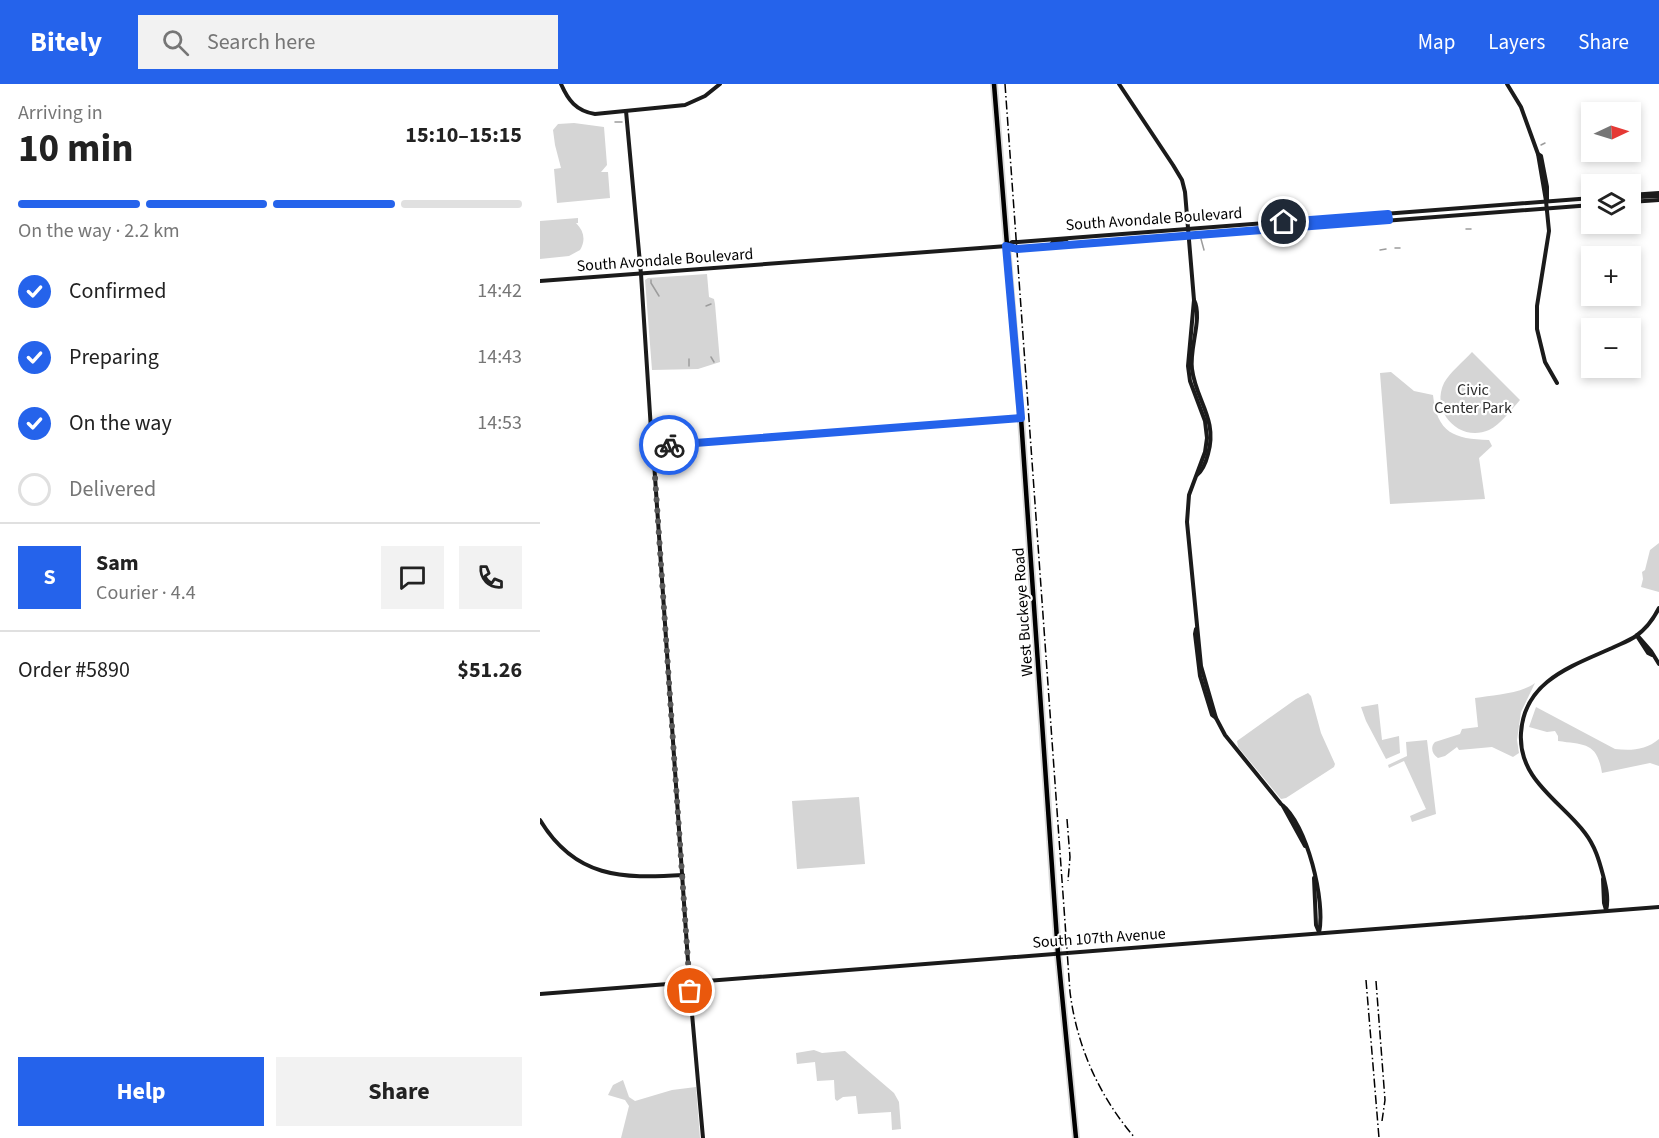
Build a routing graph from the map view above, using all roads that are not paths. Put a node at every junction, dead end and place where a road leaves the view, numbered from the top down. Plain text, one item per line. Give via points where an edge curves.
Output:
1 (561, 84) edge
2 (720, 84) edge
3 (994, 84) edge
4 (1119, 84) edge
5 (1508, 84) edge
6 (626, 111) junction
7 (1659, 196) edge
8 (1641, 197) edge
9 (1581, 199) edge
10 (1641, 200) edge
11 (1546, 201) junction
12 (1581, 206) edge
13 (1547, 208) junction
14 (1388, 214) junction
15 (1389, 220) junction
16 (1188, 229) junction
17 (1189, 236) junction
18 (1071, 238) junction
19 (1006, 246) junction
20 (1049, 247) junction
21 (640, 274) junction
22 (540, 281) edge
23 (1557, 383) dead end
24 (1021, 418) junction
25 (652, 441) junction
26 (666, 445) junction
27 (656, 449) junction
28 (654, 462) junction
29 (1659, 608) edge
30 (1637, 635) junction
31 (1659, 664) edge
32 (540, 820) edge
33 (683, 875) junction
34 (1659, 907) edge
35 (1606, 911) junction
36 (1319, 933) junction
37 (1058, 954) junction
38 (690, 982) junction
39 (540, 994) edge
40 (703, 1138) edge
41 (1076, 1138) edge

1 - 6 street via 571,102 583,111
2 - 6 street via 701,99 685,105
3 - 19 main road, West Buckeye Road
4 - 16 street via 1179,174 1185,192
5 - 11 street via 1538,154
6 - 21 street
7 - 8 street
7 - 10 street
9 - 11 street, South Avondale Boulevard
11 - 13 street
11 - 14 street, South Avondale Boulevard
12 - 13 street, South Avondale Boulevard
13 - 15 street, South Avondale Boulevard
13 - 23 street via 1549,238 1537,306 1539,343
14 - 15 street
14 - 16 street, South Avondale Boulevard
15 - 17 street, South Avondale Boulevard
16 - 17 street
16 - 18 street, South Avondale Boulevard
17 - 20 street, South Avondale Boulevard
17 - 36 street via 1194,300 1188,366 1207,434 1187,509 1204,681 1225,735 1281,804 1306,846 1317,881
18 - 19 street, South Avondale Boulevard via 1012,242
18 - 20 street via 1053,242
19 - 20 street, South Avondale Boulevard via 1013,250
19 - 21 street, South Avondale Boulevard
19 - 24 main road, West Buckeye Road
21 - 22 street, South Avondale Boulevard
21 - 25 street
24 - 26 street
24 - 37 main road, West Buckeye Road
25 - 26 street
25 - 27 street
25 - 28 street
26 - 27 street
27 - 28 street
28 - 33 street
29 - 30 street
30 - 31 street
30 - 35 street via 1556,674 1539,689 1521,735 1533,777 1587,835 1596,851 1607,891
32 - 33 street via 561,847 595,868 626,877
33 - 38 street
34 - 35 street, South 107th Avenue
35 - 36 street, South 107th Avenue
36 - 37 street, South 107th Avenue
37 - 38 street, South 107th Avenue
37 - 41 main road, West Buckeye Road
38 - 39 street, South 107th Avenue
38 - 40 street

